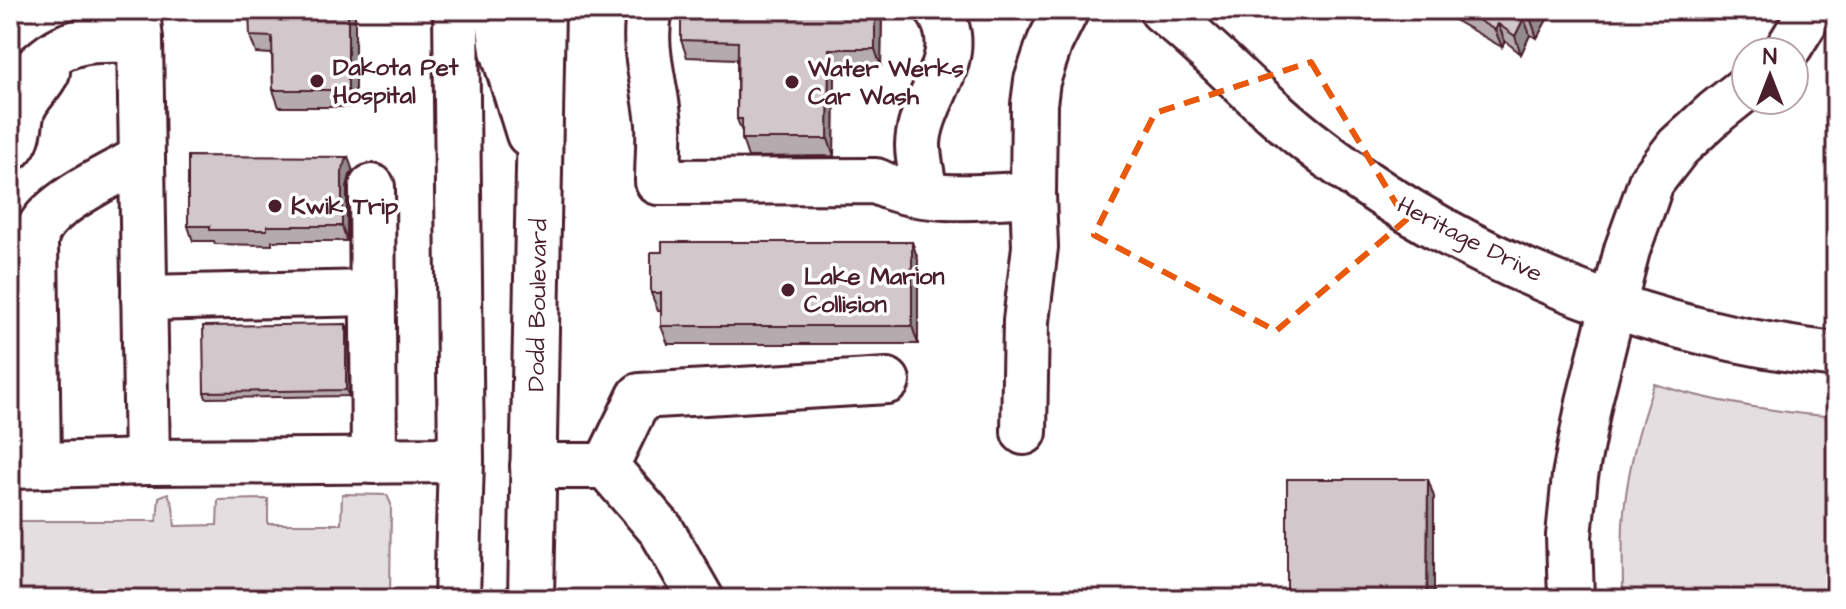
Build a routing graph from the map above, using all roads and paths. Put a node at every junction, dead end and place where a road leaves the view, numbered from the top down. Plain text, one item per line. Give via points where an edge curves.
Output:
1 (456, 10) edge
2 (498, 10) edge
3 (542, 10) edge
4 (650, 10) edge
5 (938, 10) edge
6 (1066, 10) edge
7 (1162, 10) edge
8 (1810, 10) edge
9 (129, 30) edge
10 (1797, 36) edge
11 (52, 55) junction
12 (10, 67) edge
13 (10, 96) edge
14 (1730, 101) edge
15 (10, 148) edge
16 (142, 158) junction
17 (541, 170) junction
18 (372, 187) dead end
19 (925, 194) junction
20 (1033, 194) junction
21 (373, 293) junction
22 (144, 298) junction
23 (1614, 305) junction
24 (1836, 355) edge
25 (887, 381) dead end
26 (1024, 432) dead end
27 (461, 460) junction
28 (374, 461) junction
29 (147, 462) junction
30 (24, 465) edge
31 (533, 466) junction
32 (606, 466) junction
33 (457, 596) edge
34 (531, 599) edge
35 (701, 599) edge
36 (1571, 599) edge

1 - 27 main road
2 - 17 main road via 503,50
3 - 17 main road, Dodd Boulevard
4 - 19 main road via 647,43 659,126 658,182 876,181
5 - 19 main road via 946,23 949,50 918,144
6 - 20 main road via 1037,81
7 - 23 main road, Heritage Drive via 1275,114 1379,191 1496,257
8 - 10 main road
9 - 11 main road via 63,47
9 - 12 main road via 74,24 56,29
9 - 16 main road
11 - 13 main road
11 - 15 main road via 46,75 26,101 19,134
14 - 23 main road via 1678,147 1651,182
16 - 22 main road
16 - 30 main road via 77,195 39,228
17 - 31 main road, Dodd Boulevard
18 - 21 main road
19 - 20 main road
20 - 26 main road via 1035,247 1025,333
21 - 22 main road
21 - 28 main road
22 - 29 main road
23 - 24 main road, Heritage Drive via 1728,338
23 - 36 main road via 1575,476 1569,536
25 - 32 main road via 640,396
27 - 28 main road
27 - 33 main road
28 - 29 main road
29 - 30 main road
31 - 32 main road
31 - 34 main road, Dodd Boulevard
32 - 35 main road via 662,531

